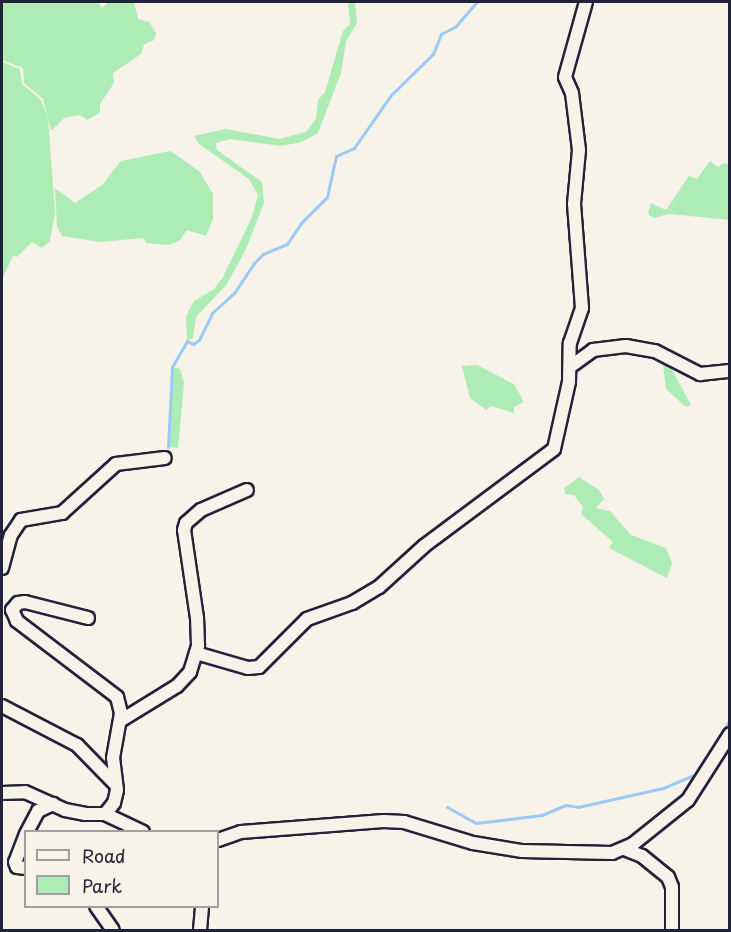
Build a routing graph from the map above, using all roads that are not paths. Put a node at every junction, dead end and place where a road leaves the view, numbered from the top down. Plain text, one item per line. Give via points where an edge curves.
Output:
1 (586, 2) edge
2 (570, 367) junction
3 (729, 371) edge
4 (165, 458) dead end
5 (247, 490) dead end
6 (2, 568) edge
7 (88, 618) dead end
8 (196, 653) junction
9 (2, 706) edge
10 (120, 721) junction
11 (729, 734) edge
12 (116, 785) junction
13 (2, 793) edge
14 (53, 804) junction
15 (105, 814) junction
16 (28, 830) edge
17 (141, 830) edge
18 (24, 838) edge
19 (219, 840) edge
20 (624, 849) junction
21 (24, 868) edge
22 (97, 908) edge
23 (202, 908) edge
24 (113, 930) edge
25 (200, 930) edge
26 (672, 930) edge

1 - 2 street via 565,77 572,93 579,150 574,204 583,298 570,343
2 - 3 street via 593,350 626,346 655,351 700,374
2 - 8 street via 557,442 549,456 424,546 384,583 352,603 306,620 259,667 248,668
4 - 6 street via 116,464 62,513 21,520 11,535
5 - 8 street via 201,510 186,523 183,540 197,618
7 - 10 street via 25,602 12,610 22,625 113,690 120,706
8 - 10 street via 183,681
9 - 12 street via 78,745
10 - 12 street via 112,758
11 - 20 street via 688,800
12 - 15 street via 114,803
13 - 14 street via 26,792
14 - 15 street via 73,812
14 - 16 street via 38,811
15 - 17 street
18 - 21 street via 15,862 17,867
19 - 20 street via 242,832 384,821 404,822 473,843 522,851 604,853
20 - 26 street via 642,856 668,878 672,887
22 - 24 street
23 - 25 street

